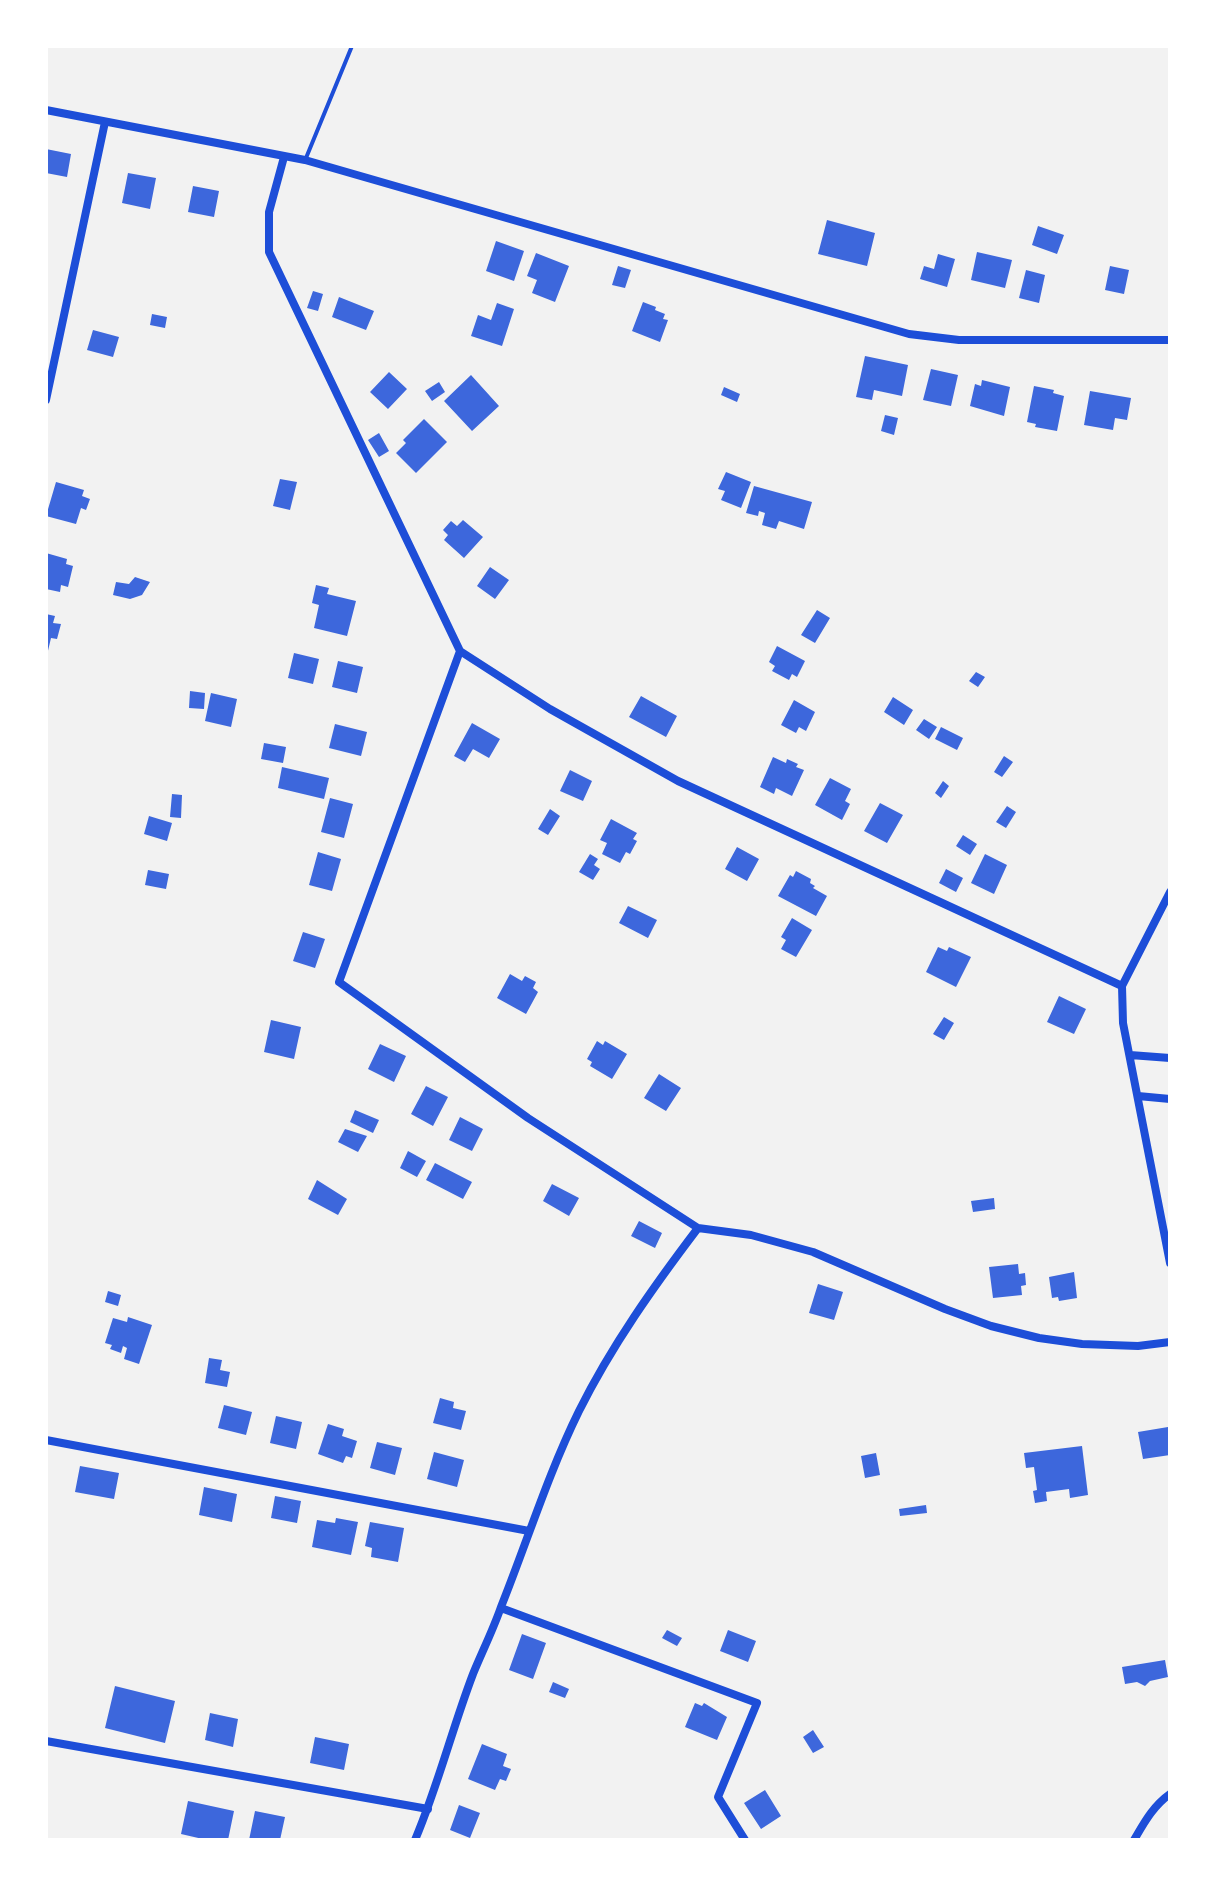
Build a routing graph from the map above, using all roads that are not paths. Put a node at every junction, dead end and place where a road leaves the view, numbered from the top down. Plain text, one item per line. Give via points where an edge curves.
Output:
1 (352, 46) edge
2 (46, 110) edge
3 (105, 122) junction
4 (284, 157) junction
5 (305, 160) junction
6 (1170, 340) edge
7 (46, 400) edge
8 (460, 651) junction
9 (1170, 892) edge
10 (1122, 986) junction
11 (1130, 1055) junction
12 (1170, 1058) edge
13 (1138, 1096) junction
14 (1170, 1099) edge
15 (698, 1228) junction
16 (1170, 1263) edge
17 (1170, 1342) edge
18 (46, 1440) edge
19 (529, 1531) junction
20 (501, 1608) junction
21 (46, 1741) edge
22 (1170, 1794) edge
23 (428, 1809) junction
24 (415, 1840) edge
25 (745, 1840) edge
26 (1134, 1840) edge

1 - 5 lane
2 - 3 street
3 - 4 street
3 - 7 street
4 - 5 street
4 - 8 street via 269,212 269,252
5 - 6 street via 909,334 959,340
8 - 10 street via 678,781
8 - 15 street via 339,982 528,1118
9 - 10 street
10 - 11 street
11 - 12 street
11 - 13 street
13 - 14 street
13 - 16 street
15 - 17 street via 813,1252 968,1317 1039,1338 1138,1346
15 - 19 street via 612,1351 567,1436
18 - 19 street
19 - 20 street
20 - 23 street via 472,1675
20 - 25 street via 757,1703 718,1797
21 - 23 street
22 - 26 street via 1150,1813
23 - 24 street

